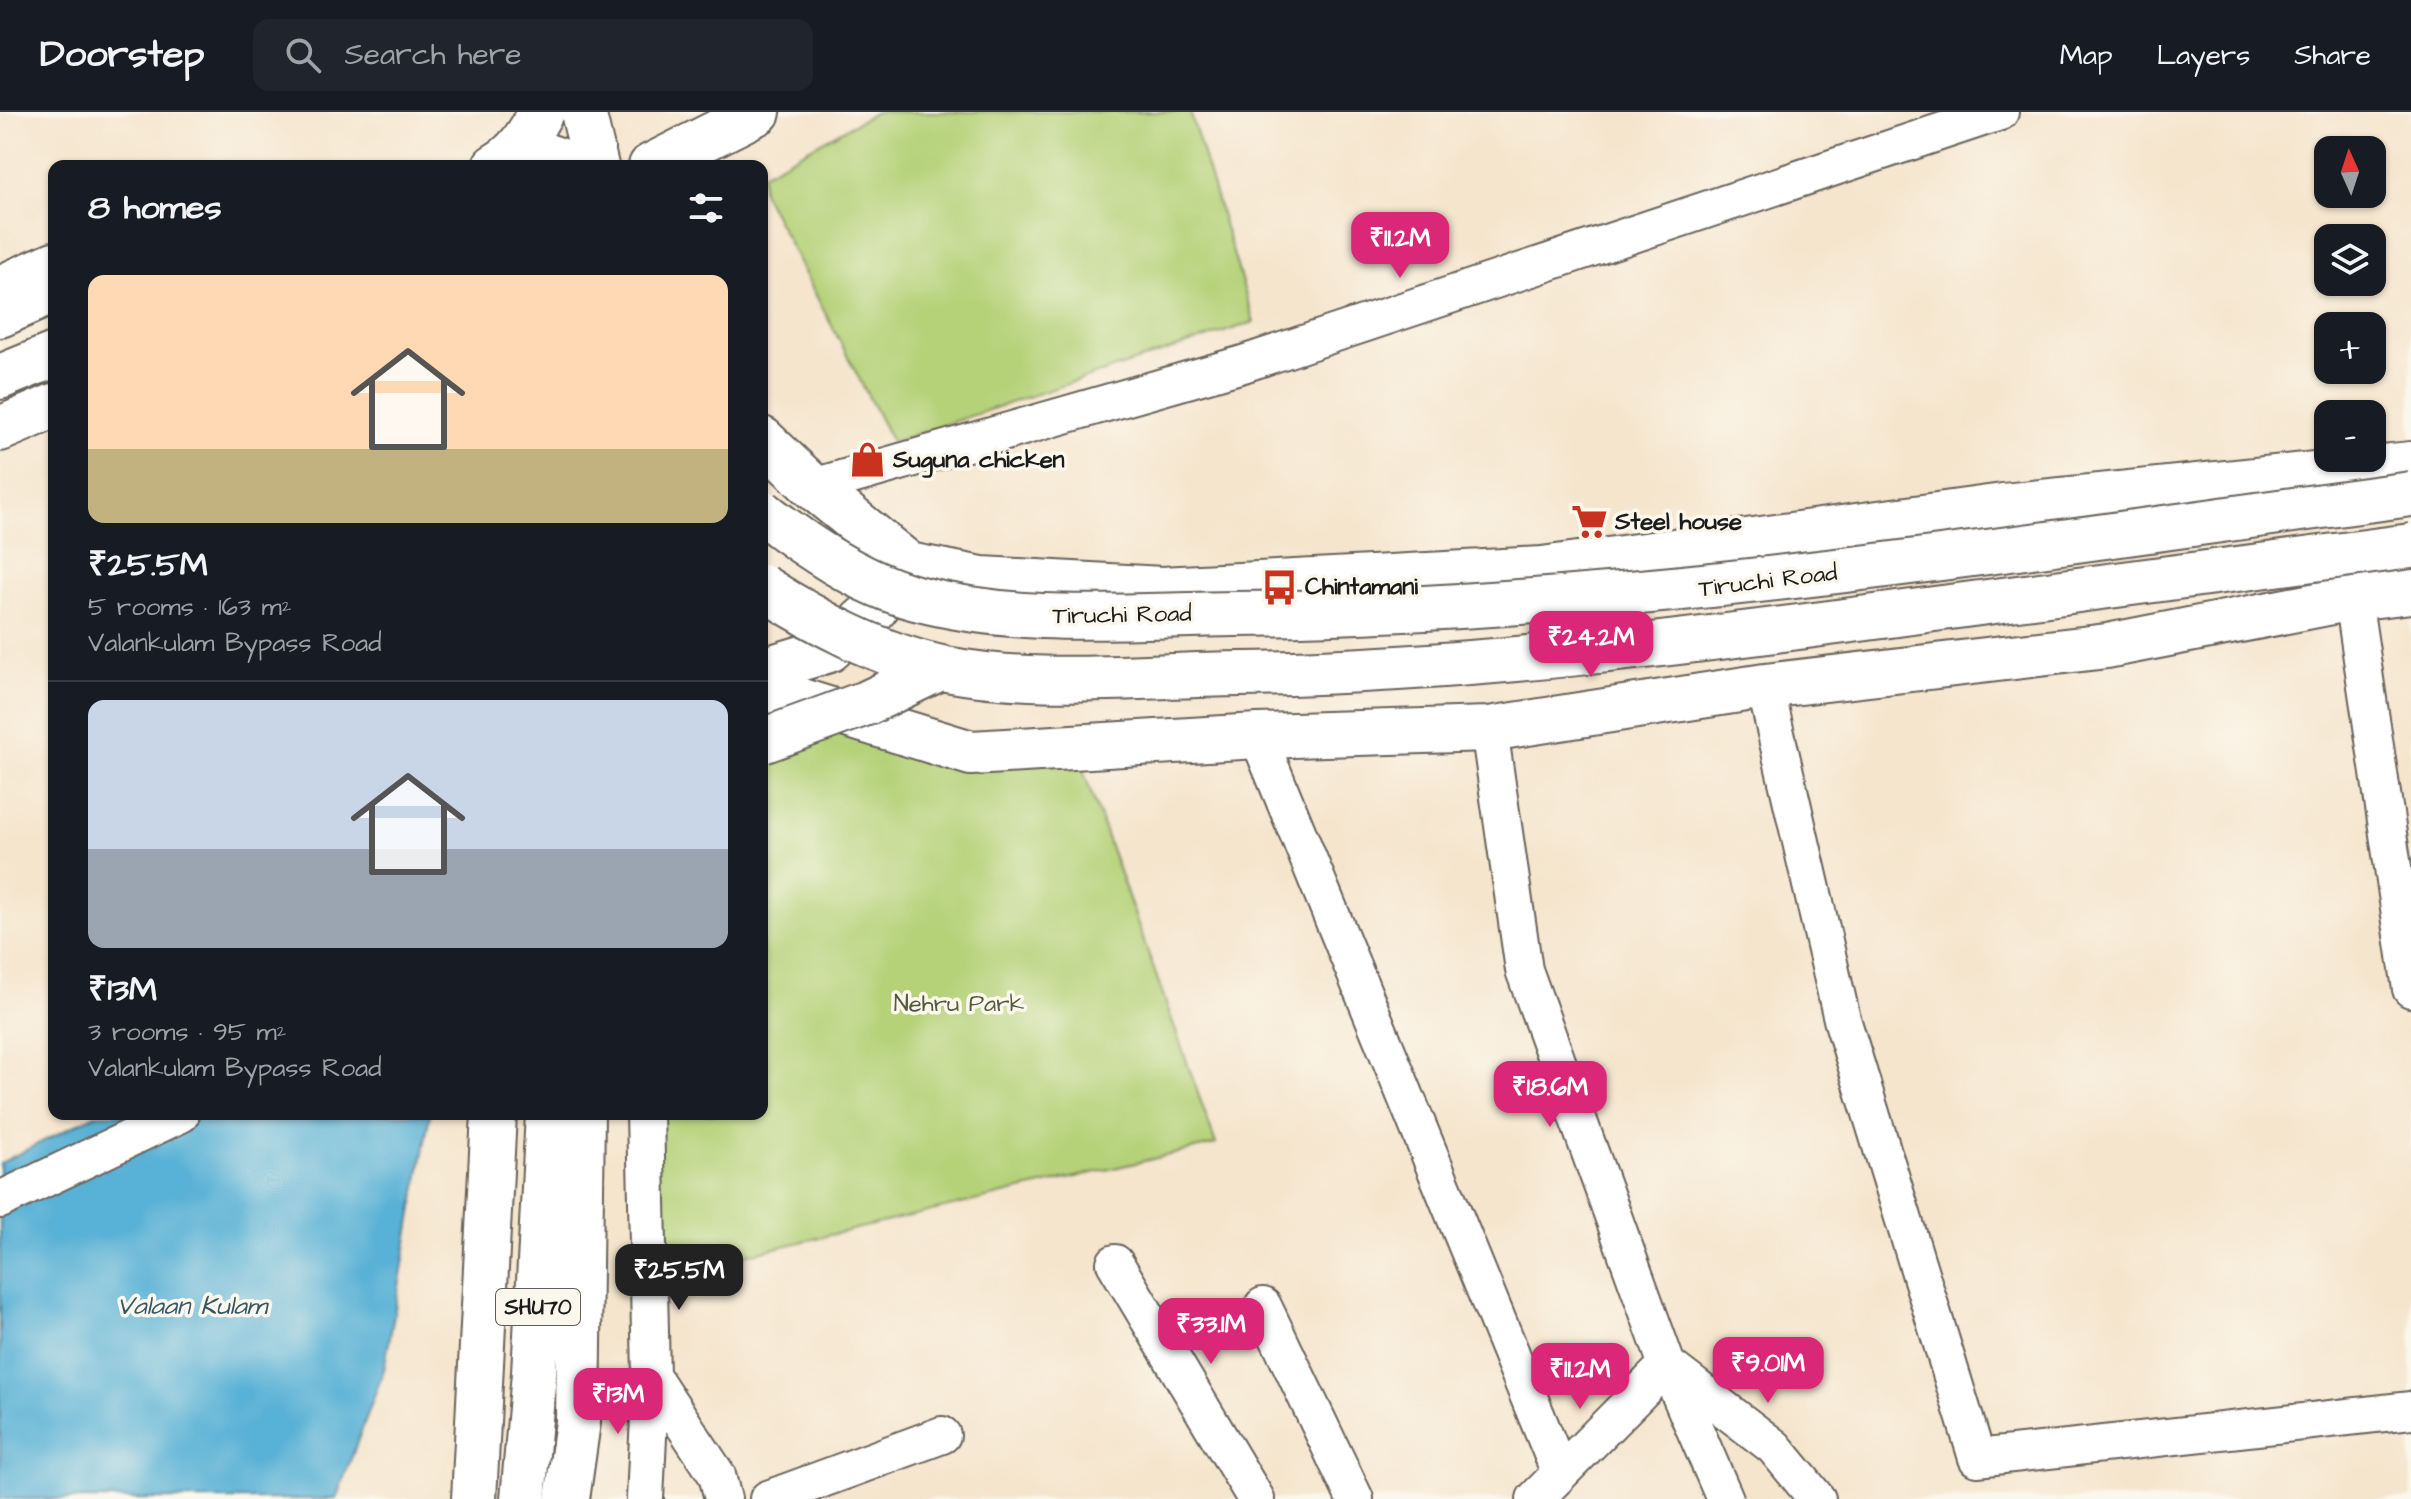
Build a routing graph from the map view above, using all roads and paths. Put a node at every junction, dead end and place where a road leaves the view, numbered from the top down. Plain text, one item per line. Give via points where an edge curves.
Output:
1 (541, 112) edge
2 (583, 112) edge
3 (758, 112) edge
4 (2000, 112) edge
5 (505, 160) edge
6 (518, 160) edge
7 (559, 160) edge
8 (595, 160) edge
9 (663, 160) edge
10 (48, 267) edge
11 (0, 288) edge
12 (48, 294) edge
13 (0, 315) edge
14 (48, 357) edge
15 (0, 377) edge
16 (48, 409) edge
17 (0, 429) edge
18 (768, 445) edge
19 (2411, 464) edge
20 (813, 487) junction
21 (2411, 494) edge
22 (768, 516) edge
23 (2411, 546) edge
24 (909, 565) junction
25 (768, 591) edge
26 (2411, 591) edge
27 (2353, 598) junction
28 (768, 668) edge
29 (940, 668) junction
30 (1765, 686) junction
31 (768, 691) edge
32 (1489, 729) junction
33 (1258, 736) junction
34 (768, 739) edge
35 (2411, 989) edge
36 (168, 1120) edge
37 (494, 1120) edge
38 (548, 1120) edge
39 (582, 1120) edge
40 (645, 1120) edge
41 (0, 1200) edge
42 (1115, 1263) dead end
43 (1263, 1306) dead end
44 (1667, 1365) junction
45 (651, 1375) junction
46 (2411, 1410) edge
47 (942, 1435) dead end
48 (1560, 1473) junction
49 (474, 1499) edge
50 (523, 1499) edge
51 (567, 1499) edge
52 (645, 1499) edge
53 (723, 1499) edge
54 (768, 1499) edge
55 (1256, 1499) edge
56 (1355, 1499) edge
57 (1535, 1499) edge
58 (1725, 1499) edge
59 (1817, 1499) edge

1 - 5 main road
2 - 8 main road
3 - 9 main road
4 - 20 street via 1243,364
6 - 7 main road via 544,155
10 - 11 main road
12 - 13 main road
14 - 15 main road
16 - 17 main road
18 - 20 main road
19 - 24 main road via 2003,506 1542,569 1162,589 982,579
20 - 24 main road
21 - 22 main road, Tiruchi Road, bridge via 1945,560 1652,594 1351,613 1057,618 982,612 912,597 830,560
23 - 29 main road, Tiruchi Road, bridge via 1659,646 1360,672 1051,678
24 - 28 main road via 874,610 829,650
25 - 29 main road, Tiruchi Road, bridge via 813,619
26 - 27 main road
27 - 30 main road via 2107,646
27 - 35 street
29 - 34 main road, bridge via 869,702
30 - 32 main road
30 - 46 street via 1842,1019 1977,1458
31 - 33 main road via 971,753
32 - 33 main road
32 - 44 street via 1524,970
33 - 48 street
36 - 41 street
37 - 49 main road, SHU70
38 - 50 main road, SHU70
39 - 51 main road via 578,1422
40 - 45 street
42 - 55 street
43 - 56 street
44 - 48 street
44 - 58 street
44 - 59 street via 1774,1447
45 - 52 street
45 - 53 street via 717,1475
47 - 54 street
48 - 57 street

